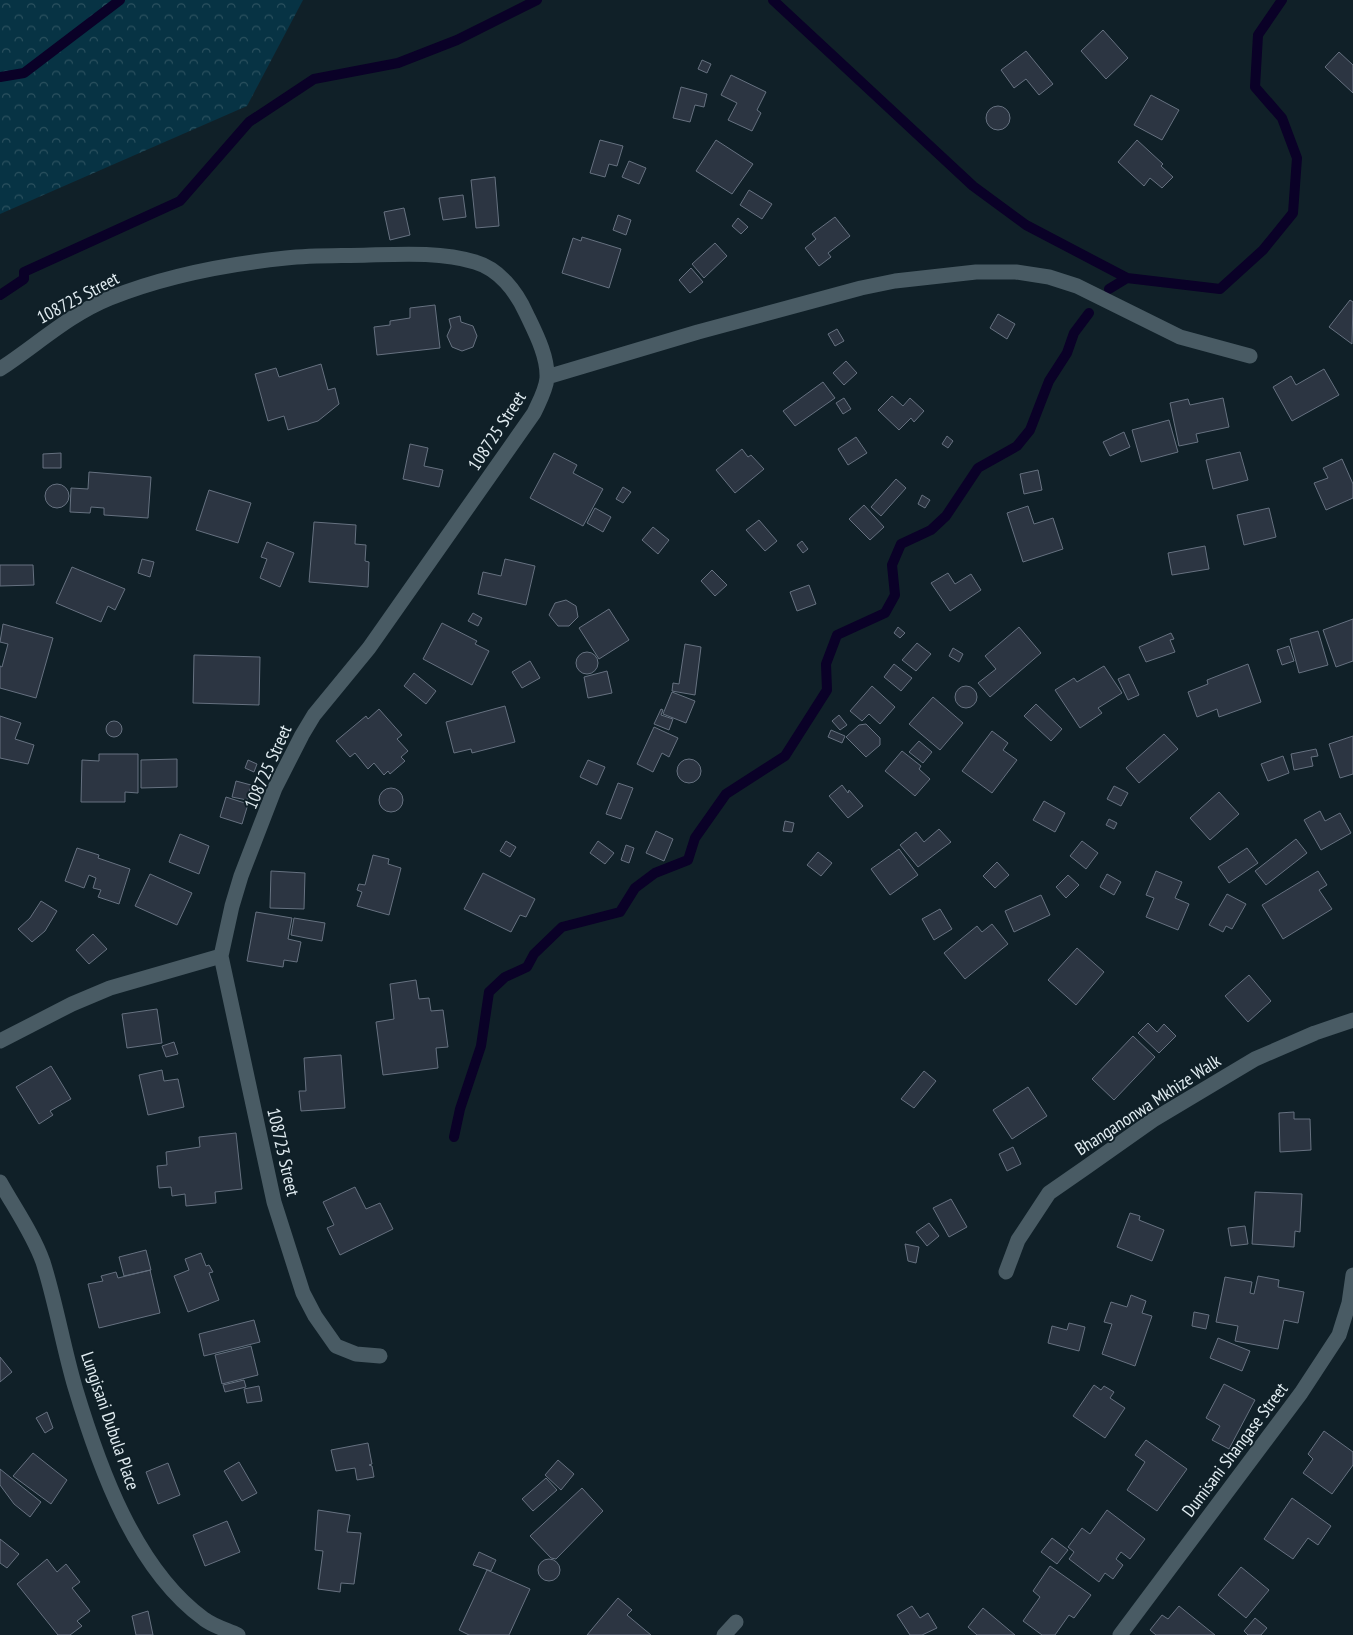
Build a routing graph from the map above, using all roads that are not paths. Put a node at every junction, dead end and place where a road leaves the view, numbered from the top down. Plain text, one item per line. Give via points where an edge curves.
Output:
1 (1250, 356) dead end
2 (0, 370) edge
3 (547, 377) junction
4 (221, 956) junction
5 (1353, 1020) edge
6 (0, 1041) edge
7 (0, 1182) edge
8 (1006, 1272) dead end
9 (1353, 1275) edge
10 (380, 1356) dead end
11 (736, 1622) dead end
12 (238, 1635) edge
13 (724, 1635) edge
14 (1120, 1635) edge

1 - 3 street via 1180,337 1084,289 1050,277 1016,272 976,272 861,288
2 - 3 street, 108725 Street via 50,331 108,299 136,288 219,268 287,258 396,254 475,262 500,274 532,326 542,351
3 - 4 street, 108725 Street via 543,394 522,433 369,648 314,715 302,735 275,788 242,876
4 - 6 street via 110,988
4 - 10 street, 108723 Street via 274,1202 303,1293 314,1316 336,1346 356,1354
5 - 8 street, Bhanganonwa Mkhize Walk via 1255,1059 1153,1120 1050,1193 1018,1240
7 - 12 street, Lungisani Dubula Place via 42,1260 78,1396 112,1489 139,1546 180,1600 205,1621
9 - 14 street, Dumisani Shangase Street via 1339,1335 1301,1393
11 - 13 street

